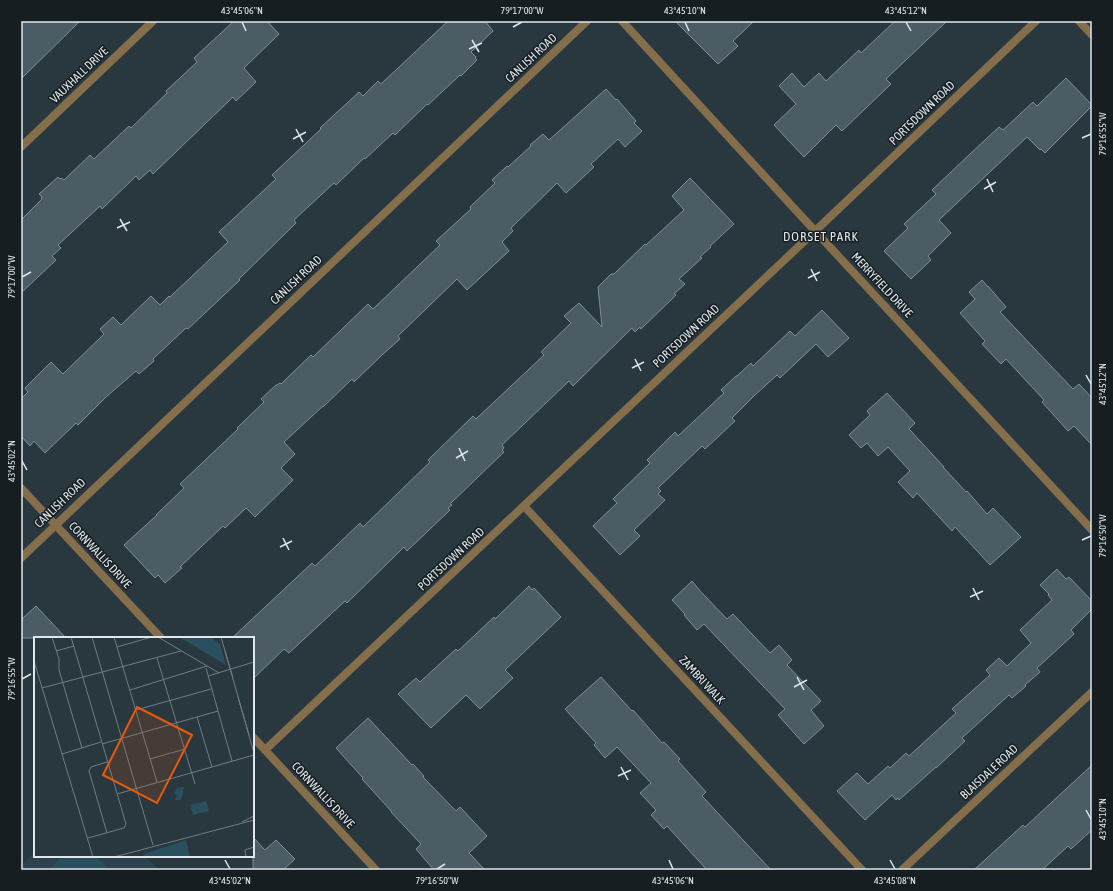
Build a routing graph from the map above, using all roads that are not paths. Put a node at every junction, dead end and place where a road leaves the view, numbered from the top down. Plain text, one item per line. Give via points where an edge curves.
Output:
1 (153, 21) edge
2 (587, 21) edge
3 (622, 21) edge
4 (1036, 21) edge
5 (1079, 21) edge
6 (1092, 35) edge
7 (21, 147) edge
8 (815, 231) junction
9 (21, 488) edge
10 (524, 506) junction
11 (55, 524) junction
12 (1092, 530) edge
13 (21, 558) edge
14 (160, 637) edge
15 (1092, 692) edge
16 (254, 738) edge
17 (265, 750) junction
18 (376, 870) edge
19 (862, 870) edge
20 (902, 870) edge

1 - 7 street, VAUXHALL DRIVE
2 - 11 street, CANLISH ROAD
3 - 8 street, MERRYFIELD DRIVE
4 - 8 street, PORTSDOWN ROAD
5 - 6 street
8 - 10 street, PORTSDOWN ROAD
8 - 12 street, MERRYFIELD DRIVE
9 - 11 street, CORNWALLIS DRIVE
10 - 17 street, PORTSDOWN ROAD
10 - 19 street, ZAMBRI WALK
11 - 13 street, CANLISH ROAD
11 - 14 street, CORNWALLIS DRIVE
15 - 20 street, BLAISDALE ROAD
16 - 17 street, CORNWALLIS DRIVE
17 - 18 street, CORNWALLIS DRIVE

